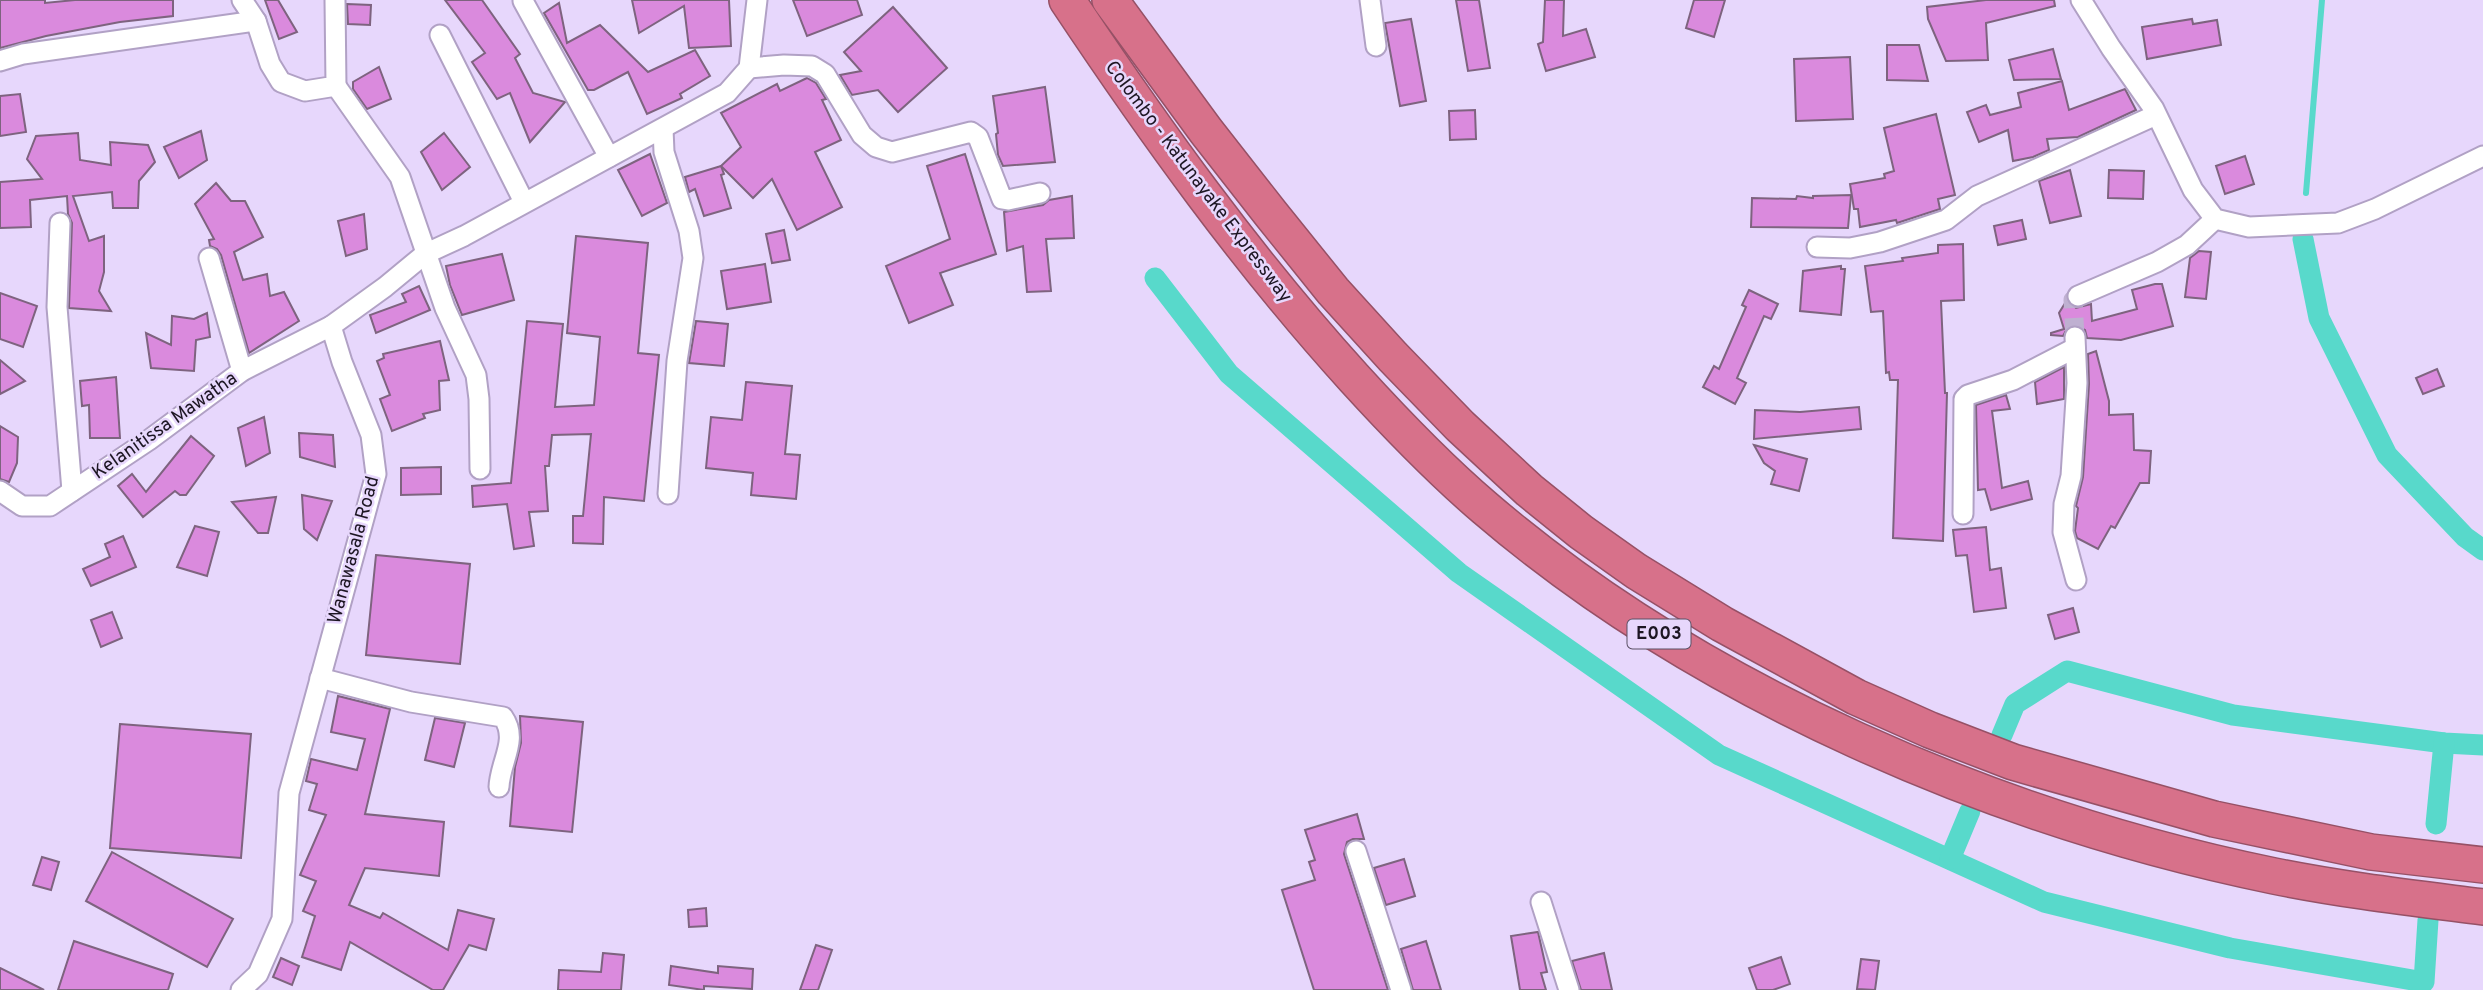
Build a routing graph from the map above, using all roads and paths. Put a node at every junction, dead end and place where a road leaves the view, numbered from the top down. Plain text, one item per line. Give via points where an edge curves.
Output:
1 (242, 0) edge
2 (335, 0) edge
3 (757, 0) edge
4 (1067, 0) edge
5 (1110, 0) edge
6 (1370, 0) edge
7 (2081, 0) edge
8 (523, 1) edge
9 (256, 21) junction
10 (440, 35) dead end
11 (1376, 46) dead end
12 (0, 61) edge
13 (749, 68) junction
14 (336, 86) junction
15 (2156, 115) junction
16 (663, 129) junction
17 (2483, 156) edge
18 (609, 157) junction
19 (1040, 193) dead end
20 (524, 202) junction
21 (2215, 219) junction
22 (60, 223) dead end
23 (1817, 247) dead end
24 (425, 254) junction
25 (209, 258) dead end
26 (2078, 296) dead end
27 (331, 326) junction
28 (242, 371) junction
29 (480, 469) dead end
30 (0, 491) edge
31 (72, 491) junction
32 (668, 494) dead end
33 (1963, 514) dead end
34 (2076, 580) dead end
35 (320, 678) junction
36 (499, 787) dead end
37 (1356, 851) dead end
38 (2483, 865) edge
39 (1541, 902) dead end
40 (2483, 907) edge
41 (241, 990) edge
42 (1401, 990) edge
43 (1569, 990) edge

1 - 9 street
2 - 14 street
3 - 13 street
4 - 40 highway, Colombo - Katunayake Expressway / E003 via 1232,234 1300,319 1399,426 1485,508 1591,590 1669,641 1753,689 1985,794 2139,842 2274,876
5 - 38 highway, Colombo - Katunayake Expressway / E003 via 1262,203 1393,358 1529,490 1636,571 1856,697 2013,762 2214,819 2371,852
6 - 11 street
7 - 15 street
8 - 18 street
9 - 12 street
9 - 14 street via 281,82 305,91
10 - 20 street
13 - 16 street via 727,93
13 - 19 street via 812,66 825,74 862,135 876,147 892,152 971,132 978,137 1002,199
14 - 24 street via 400,177
15 - 21 street via 2193,190
15 - 23 street via 1977,196 1946,220 1880,242 1850,248
16 - 18 street
16 - 32 street via 664,152 693,258 677,362
17 - 21 street via 2338,223 2249,227
18 - 20 street
20 - 24 street
21 - 26 street via 2187,245 2157,262
22 - 31 street via 57,307
24 - 27 street
24 - 29 street via 476,375
25 - 28 street
27 - 28 street, Kelanitissa Mawatha
27 - 35 street, Wanawasala Road via 371,435 376,474
28 - 31 street, Kelanitissa Mawatha
30 - 31 street, Kelanitissa Mawatha via 22,506 50,506
33 - 34 street via 1964,399 2013,380 2075,342 2077,383 2063,532
35 - 36 street via 411,702 503,717 510,726 510,741
35 - 41 street, Wanawasala Road via 289,793 282,919 258,974
37 - 42 street
39 - 43 street

